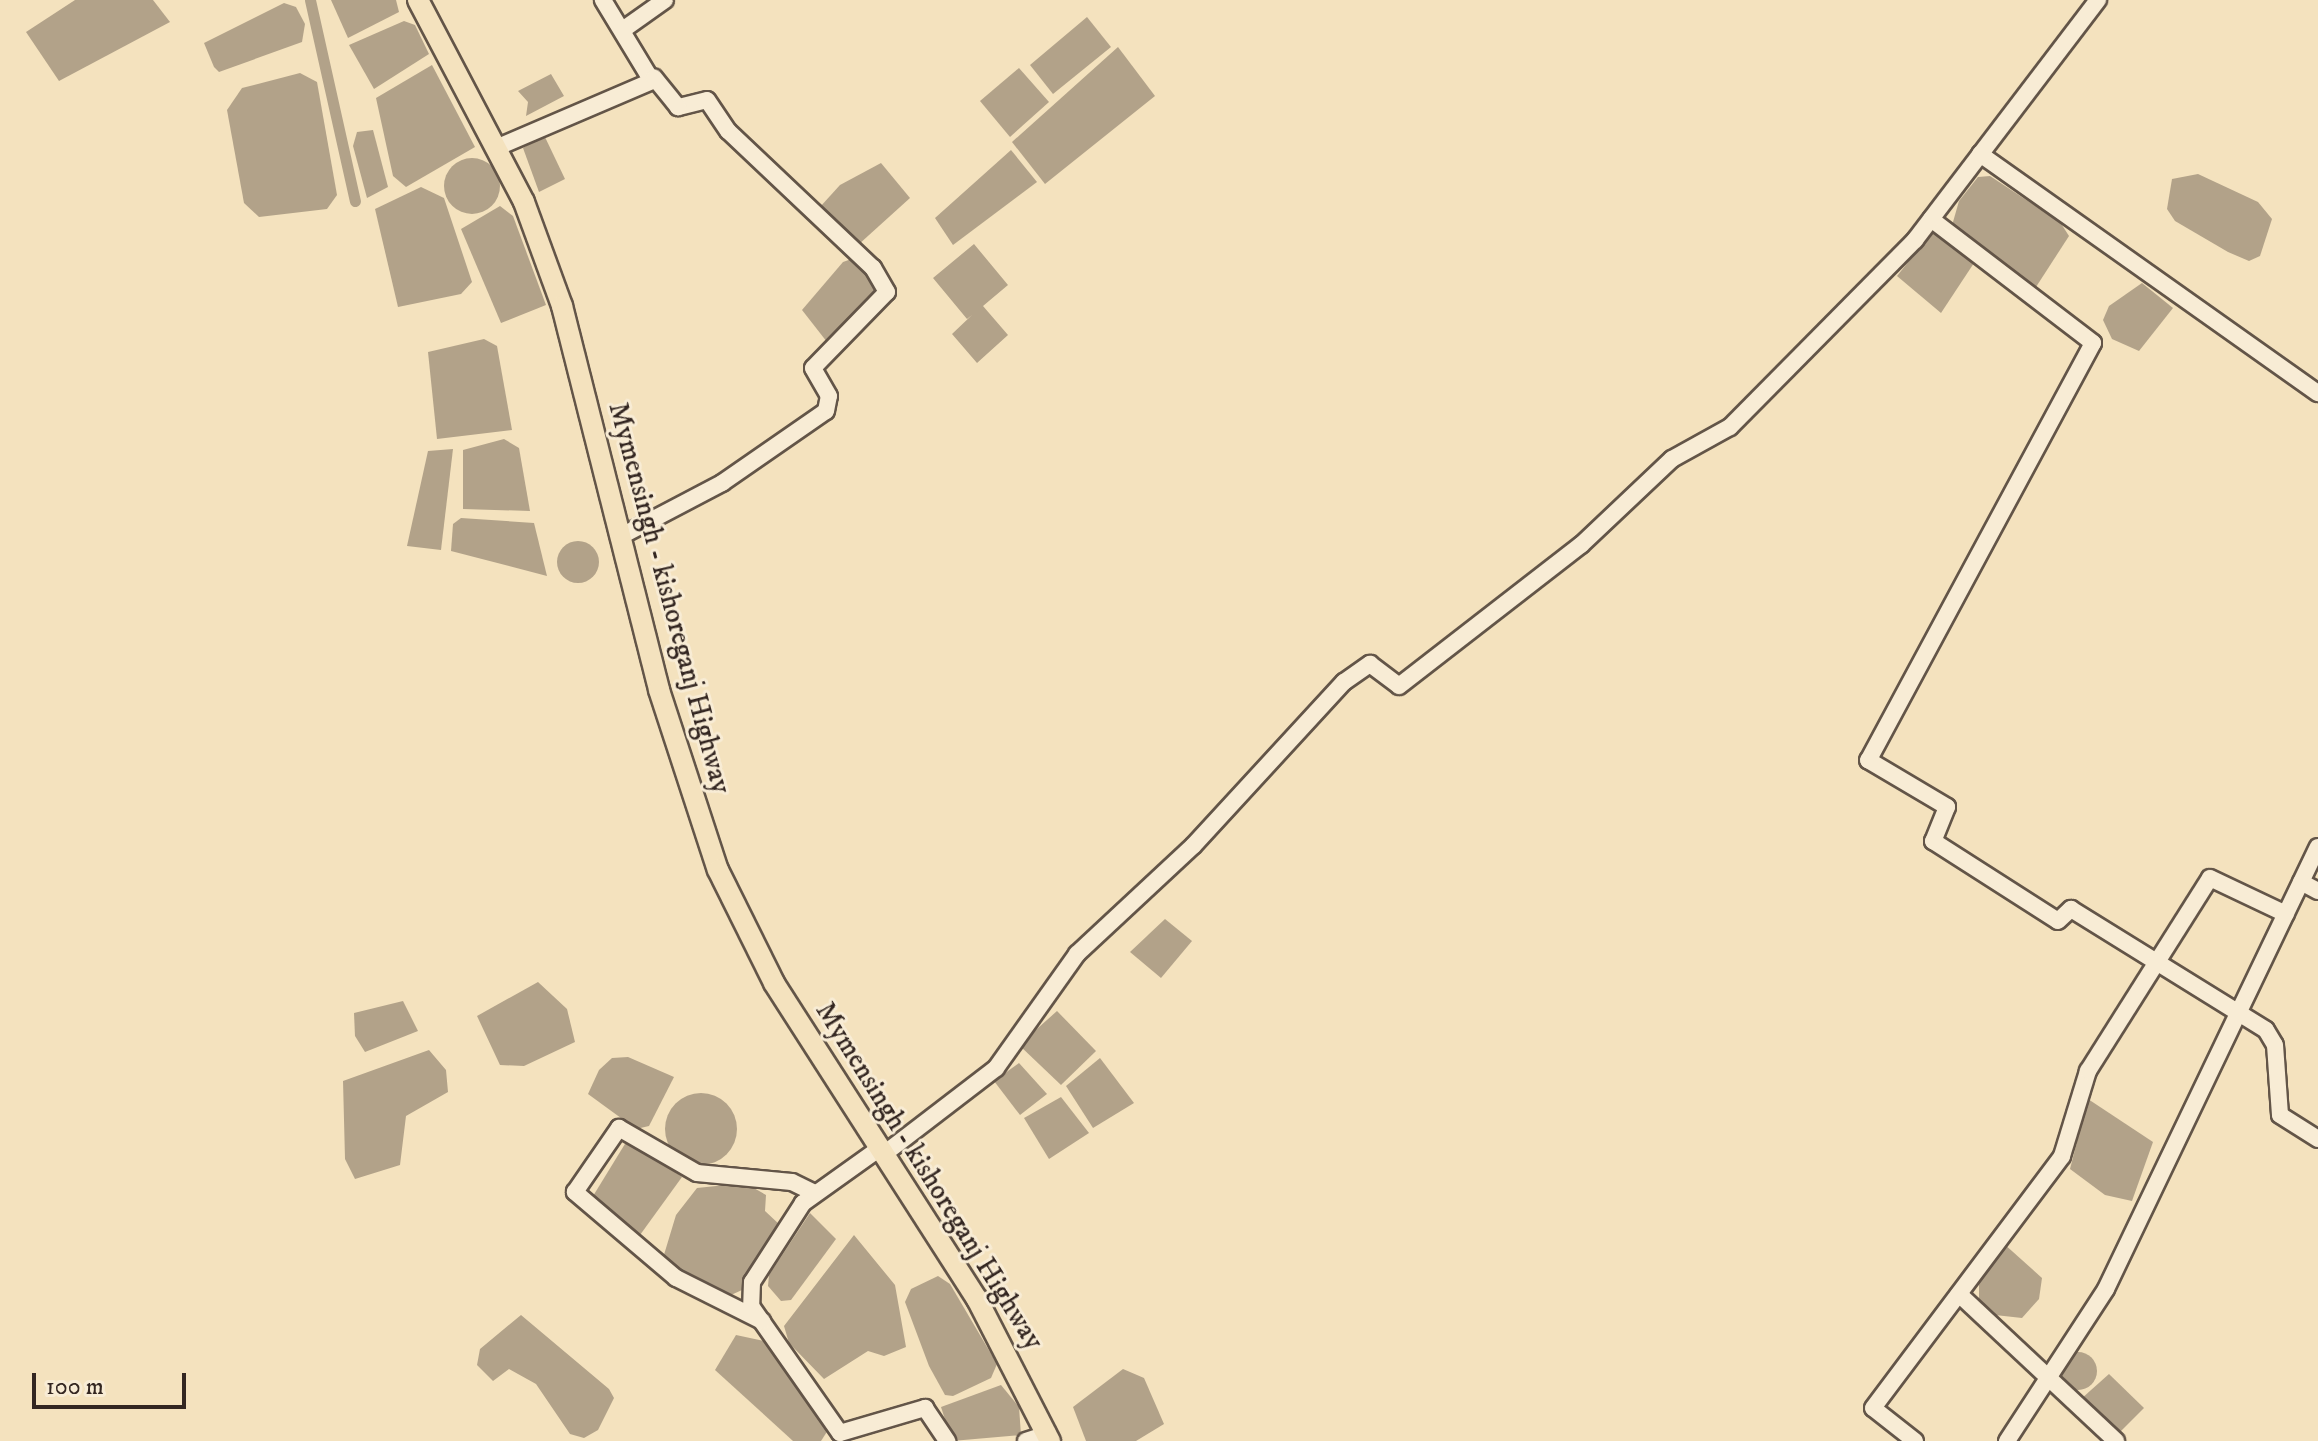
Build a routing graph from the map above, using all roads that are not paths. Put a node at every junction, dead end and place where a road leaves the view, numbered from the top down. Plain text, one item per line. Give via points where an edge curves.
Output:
1 (418, 0) edge
2 (603, 0) edge
3 (665, 0) edge
4 (2098, 0) edge
5 (624, 29) junction
6 (654, 77) junction
7 (498, 147) junction
8 (1980, 154) junction
9 (1931, 219) junction
10 (2318, 393) edge
11 (623, 535) junction
12 (2318, 847) edge
13 (2301, 882) junction
14 (2318, 891) edge
15 (2286, 914) junction
16 (2154, 962) junction
17 (2238, 1009) junction
18 (2318, 1139) edge
19 (882, 1151) junction
20 (815, 1193) junction
21 (1959, 1294) junction
22 (762, 1321) junction
23 (2050, 1377) junction
24 (1049, 1437) edge
25 (947, 1441) edge
26 (1026, 1441) edge
27 (1915, 1441) edge
28 (2007, 1441) edge
29 (2116, 1441) edge

1 - 7 main road, Mymensingh - kishoreganj Highway
2 - 5 street
3 - 5 street
4 - 8 street
5 - 6 street
6 - 7 street
6 - 11 street via 678,107 707,100 728,131 873,268 887,292 813,368 829,396 826,411 722,483
7 - 11 main road, Mymensingh - kishoreganj Highway via 562,306
8 - 9 street
8 - 10 street
9 - 16 street via 2093,343 1868,760 1947,807 1933,841 2058,921 2071,909
9 - 19 street via 1730,427 1672,459 1581,545 1399,686 1370,664 1344,682 1193,846 1077,954 996,1068
11 - 19 main road, Mymensingh - kishoreganj Highway via 659,690 718,870 774,983
12 - 13 street
13 - 14 street
13 - 15 street
15 - 16 street via 2210,878
15 - 17 street
16 - 17 street
16 - 21 street via 2088,1071 2062,1156
17 - 18 street via 2275,1045 2280,1115
17 - 23 street via 2133,1238
19 - 20 street
19 - 24 main road, Mymensingh - kishoreganj Highway via 1018,1368
20 - 22 street via 752,1282 751,1306
20 - 22 street via 792,1182 697,1173 619,1128 575,1192 676,1278
21 - 23 street
21 - 27 street via 1873,1408
22 - 25 street via 840,1433 925,1408
23 - 28 street
23 - 29 street
24 - 26 street

